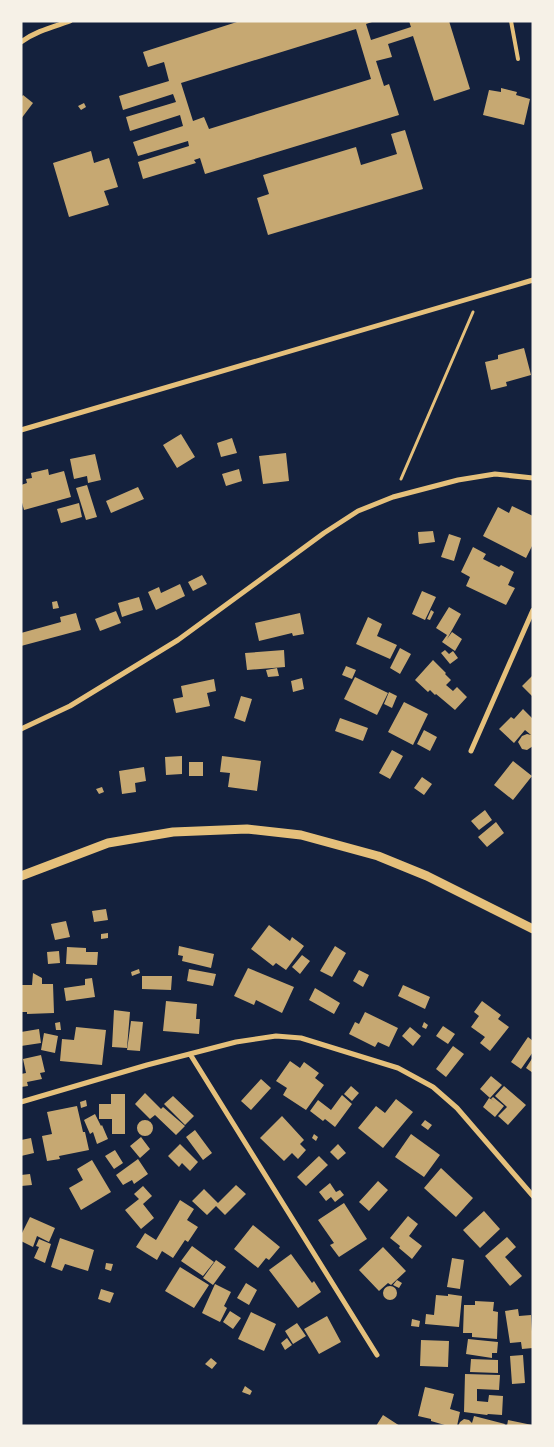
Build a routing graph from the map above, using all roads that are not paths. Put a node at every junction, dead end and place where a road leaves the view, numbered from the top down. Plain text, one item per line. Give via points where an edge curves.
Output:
1 (70, 21) edge
2 (511, 21) edge
3 (21, 42) edge
4 (518, 59) dead end
5 (533, 280) edge
6 (21, 430) edge
7 (533, 478) edge
8 (533, 610) edge
9 (21, 728) edge
10 (471, 751) dead end
11 (21, 876) edge
12 (533, 930) edge
13 (190, 1054) junction
14 (21, 1102) edge
15 (533, 1196) edge
16 (377, 1355) dead end

1 - 3 street via 41,30
2 - 4 lane
5 - 6 street
7 - 9 street via 495,474 458,480 358,511 178,640 70,706
8 - 10 street
11 - 12 street via 108,843 173,832 247,829 301,836 378,856 427,876
13 - 14 street
13 - 15 street via 276,1036 301,1038 398,1068 433,1087 458,1108
13 - 16 street

